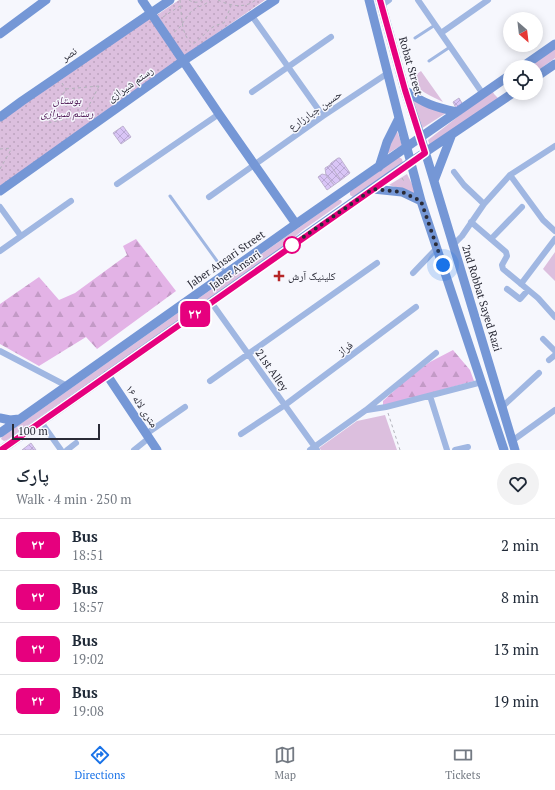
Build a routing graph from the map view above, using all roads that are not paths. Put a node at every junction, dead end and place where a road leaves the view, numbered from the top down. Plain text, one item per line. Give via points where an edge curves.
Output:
1 (46, 0) edge
2 (142, 0) edge
3 (170, 0) edge
4 (275, 0) edge
5 (369, 0) edge
6 (418, 0) edge
7 (488, 0) edge
8 (384, 2) edge
9 (151, 13) junction
10 (252, 16) junction
11 (435, 25) junction
12 (0, 34) edge
13 (440, 34) junction
14 (331, 37) dead end
15 (415, 38) dead end
16 (555, 44) edge
17 (450, 47) junction
18 (532, 60) edge
19 (183, 61) junction
20 (430, 61) dead end
21 (554, 66) edge
22 (289, 68) junction
23 (388, 73) junction
24 (543, 73) edge
25 (503, 80) edge
26 (494, 86) junction
27 (405, 90) junction
28 (252, 92) dead end
29 (483, 94) junction
30 (503, 98) edge
31 (503, 100) edge
32 (457, 112) junction
33 (219, 114) junction
34 (324, 116) junction
35 (0, 117) edge
36 (399, 118) junction
37 (452, 134) junction
38 (421, 138) junction
39 (555, 146) edge
40 (407, 147) junction
41 (425, 153) junction
42 (411, 162) junction
43 (255, 165) junction
44 (379, 167) junction
45 (454, 172) dead end
46 (510, 175) junction
47 (434, 181) junction
48 (117, 184) dead end
49 (373, 189) junction
50 (0, 191) edge
51 (340, 193) junction
52 (170, 196) dead end
53 (209, 197) dead end
54 (71, 201) dead end
55 (421, 201) junction
56 (484, 204) junction
57 (349, 205) junction
58 (0, 207) edge
59 (522, 207) dead end
60 (471, 222) junction
61 (296, 224) junction
62 (555, 231) edge
63 (21, 236) junction
64 (491, 239) junction
65 (555, 239) edge
66 (453, 245) junction
67 (437, 248) junction
68 (0, 251) edge
69 (377, 263) dead end
70 (413, 273) dead end
71 (226, 274) junction
72 (521, 284) junction
73 (507, 289) dead end
74 (528, 290) junction
75 (470, 300) junction
76 (212, 302) junction
77 (456, 304) junction
78 (416, 307) dead end
79 (555, 317) edge
80 (543, 339) dead end
81 (555, 351) edge
82 (0, 352) edge
83 (436, 353) dead end
84 (249, 354) junction
85 (555, 355) edge
86 (549, 360) dead end
87 (539, 373) dead end
88 (107, 376) junction
89 (210, 381) dead end
90 (482, 382) junction
91 (67, 386) junction
92 (430, 396) junction
93 (285, 405) junction
94 (185, 407) dead end
95 (502, 407) junction
96 (366, 410) junction
97 (555, 410) edge
98 (0, 418) edge
99 (19, 419) junction
100 (41, 422) junction
101 (0, 433) edge
102 (241, 434) dead end
103 (148, 436) junction
104 (76, 443) dead end
105 (468, 446) dead end
106 (514, 446) edge
107 (314, 449) edge
108 (1, 450) edge
109 (61, 450) edge
110 (67, 450) edge
111 (134, 450) edge
112 (157, 450) edge
113 (447, 450) edge
114 (455, 450) edge
115 (504, 450) edge

1 - 12 main road
2 - 9 main road
3 - 9 main road, نصر
4 - 10 main road, رستم شیرازی
5 - 23 main road
6 - 11 street
7 - 13 street
8 - 27 main road, Robat Street
9 - 19 main road
9 - 35 main road, نصر
10 - 19 main road, رستم شیرازی
10 - 22 street
11 - 13 street
11 - 15 lane
13 - 17 street
14 - 22 street
16 - 18 main road
17 - 20 lane
17 - 29 street
19 - 33 main road
19 - 50 main road, رستم شیرازی
21 - 24 main road
22 - 28 street
22 - 34 street
23 - 34 street, حسین جبارزارع
23 - 36 main road
25 - 26 main road
26 - 29 main road
26 - 30 main road via 495,91
27 - 32 main road via 434,107
27 - 38 main road, Robat Street
29 - 32 main road
31 - 37 main road, Jaber Ansari
32 - 38 main road
33 - 43 main road
33 - 48 street
34 - 43 street, حسین جبارزارع
36 - 40 main road
36 - 44 main road via 385,146
37 - 41 main road, Jaber Ansari
37 - 47 main road
38 - 40 main road
38 - 41 main road, Robat Street
39 - 46 street
40 - 42 main road
40 - 44 main road, Jaber Ansari Street
41 - 42 main road, Jaber Ansari
41 - 47 main road, 2nd Robbat Sayed Razi
42 - 49 main road, Jaber Ansari
42 - 55 main road
43 - 53 street, حسین جبارزارع
43 - 61 main road
44 - 51 main road, Jaber Ansari Street
45 - 56 street
46 - 56 street
46 - 62 street via 543,220
47 - 66 main road, 2nd Robbat Sayed Razi
49 - 55 main road via 402,192
49 - 57 main road, Jaber Ansari
51 - 57 main road via 347,197
51 - 61 main road, Jaber Ansari Street
52 - 71 lane
54 - 63 street
55 - 67 main road
56 - 60 street
57 - 76 main road, Jaber Ansari
58 - 63 street
59 - 64 street
60 - 64 street
60 - 66 street
61 - 71 main road, Jaber Ansari Street
63 - 68 street
64 - 72 street via 506,252 507,256 502,265 504,269
65 - 72 street
66 - 75 main road, 2nd Robbat Sayed Razi
67 - 70 street
67 - 77 main road
69 - 84 street
71 - 91 main road, Jaber Ansari Street
72 - 74 street
73 - 74 street via 520,298
74 - 79 street
75 - 77 main road
75 - 95 main road, 2nd Robbat Sayed Razi
76 - 84 street, 21st Alley
76 - 88 main road, Jaber Ansari
77 - 90 main road
78 - 93 street, فراز
80 - 81 street
82 - 91 street
83 - 96 street
84 - 89 street
84 - 93 street, 21st Alley
85 - 86 street
87 - 95 street
88 - 100 main road, Jaber Ansari
88 - 103 main road, ۱۶ متری لاله
90 - 92 street
90 - 115 main road
91 - 99 main road, Jaber Ansari Street
92 - 96 street
92 - 113 street
93 - 102 street, فراز
93 - 107 street, 21st Alley
94 - 103 street
95 - 106 main road, 2nd Robbat Sayed Razi
96 - 107 street
97 - 106 street
98 - 99 main road
99 - 101 main road, Jaber Ansari Street
100 - 108 main road, Jaber Ansari
100 - 109 street
103 - 111 street
103 - 112 main road, ۱۶ متری لاله
104 - 110 street
105 - 114 street

